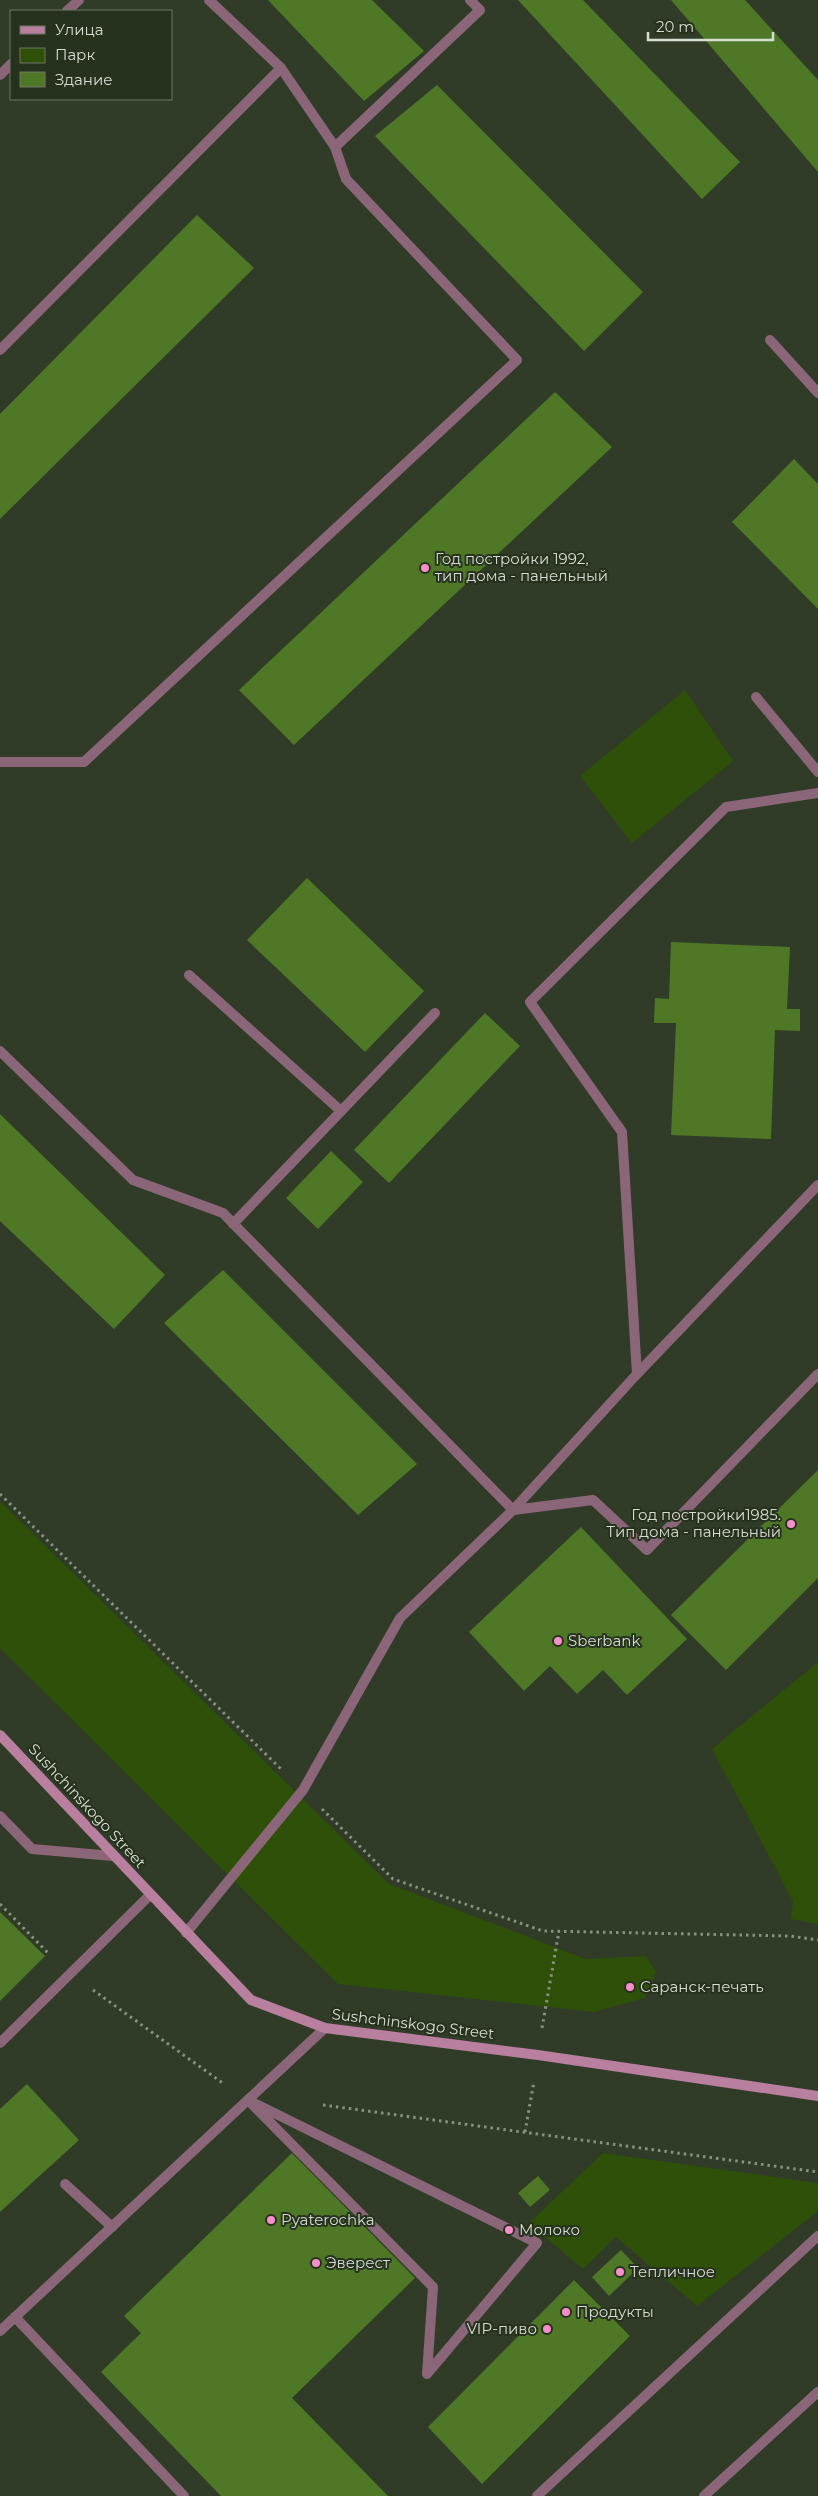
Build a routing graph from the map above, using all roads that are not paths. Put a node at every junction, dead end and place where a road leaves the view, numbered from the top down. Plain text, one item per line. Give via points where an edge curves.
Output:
1 (79, 0) edge
2 (209, 0) edge
3 (470, 0) edge
4 (68, 10) edge
5 (10, 65) edge
6 (281, 68) junction
7 (0, 75) edge
8 (335, 147) junction
9 (770, 340) dead end
10 (0, 350) edge
11 (818, 393) edge
12 (756, 698) dead end
13 (0, 762) edge
14 (818, 772) edge
15 (818, 793) edge
16 (189, 974) dead end
17 (435, 1013) dead end
18 (0, 1051) edge
19 (341, 1111) junction
20 (818, 1185) edge
21 (233, 1224) junction
22 (637, 1374) junction
23 (818, 1374) edge
24 (513, 1510) junction
25 (0, 1735) edge
26 (0, 1816) edge
27 (113, 1856) junction
28 (150, 1895) junction
29 (186, 1933) junction
30 (325, 2028) junction
31 (0, 2043) edge
32 (818, 2096) edge
33 (248, 2100) junction
34 (65, 2184) dead end
35 (112, 2226) junction
36 (818, 2236) edge
37 (15, 2317) junction
38 (0, 2332) edge
39 (818, 2392) edge
40 (184, 2496) edge
41 (537, 2496) edge
42 (704, 2496) edge

1 - 4 lane
2 - 6 lane
3 - 8 lane via 480,10
5 - 7 lane
6 - 8 lane
6 - 10 lane
8 - 13 lane via 346,179 517,360 84,762
9 - 11 lane
12 - 14 lane
15 - 22 lane via 726,807 530,1002 622,1132
16 - 19 lane
17 - 19 lane
18 - 21 lane via 133,1180 223,1213
19 - 21 lane
20 - 22 lane
21 - 24 lane
22 - 24 lane
23 - 24 lane via 647,1550 593,1500
24 - 29 lane via 400,1618 303,1790
25 - 27 street, Sushchinskogo Street
26 - 27 lane via 32,1849
27 - 28 street, Sushchinskogo Street
28 - 29 street, Sushchinskogo Street
28 - 31 lane
29 - 30 street, Sushchinskogo Street via 251,2000
30 - 32 street, Sushchinskogo Street
30 - 33 lane
33 - 33 lane via 433,2286 427,2374 537,2243
33 - 35 lane
34 - 35 lane
35 - 37 lane
36 - 41 lane
37 - 38 lane
37 - 40 lane
39 - 42 lane

